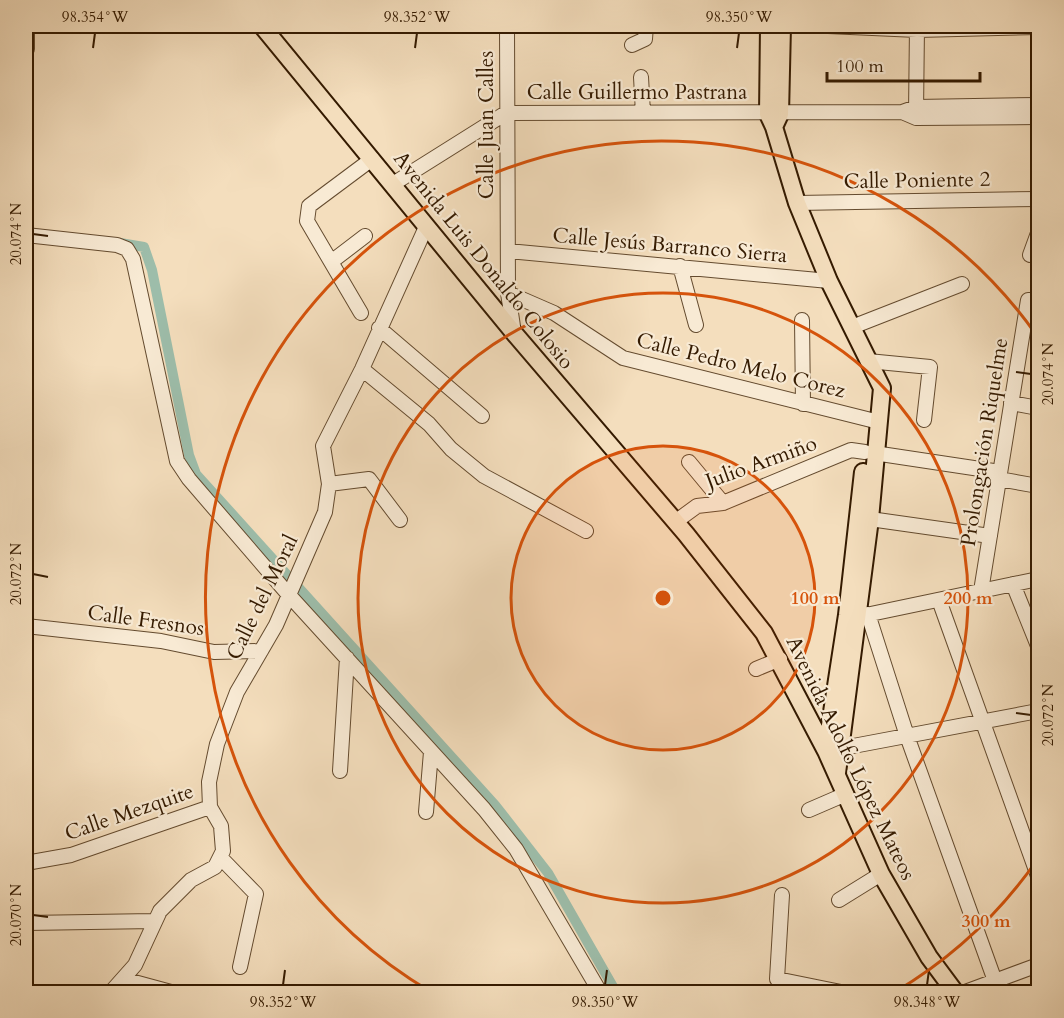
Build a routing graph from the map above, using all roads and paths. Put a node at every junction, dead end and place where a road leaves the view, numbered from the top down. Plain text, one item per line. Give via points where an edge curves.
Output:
1 (27, 26) edge
2 (262, 26) edge
3 (507, 26) edge
4 (646, 26) edge
5 (769, 26) edge
6 (782, 26) edge
7 (828, 26) edge
8 (1038, 27) edge
9 (917, 28) edge
10 (632, 45) dead end
11 (27, 49) edge
12 (641, 77) dead end
13 (1038, 105) edge
14 (1022, 111) junction
15 (916, 112) junction
16 (506, 113) junction
17 (643, 113) junction
18 (1038, 117) edge
19 (774, 118) junction
20 (372, 159) junction
21 (393, 184) junction
22 (1038, 199) edge
23 (797, 203) junction
24 (426, 227) junction
25 (1038, 232) edge
26 (26, 234) edge
27 (365, 236) dead end
28 (508, 251) junction
29 (1030, 255) dead end
30 (331, 262) junction
31 (680, 266) junction
32 (829, 281) junction
33 (962, 284) dead end
34 (508, 293) junction
35 (1033, 300) edge
36 (361, 313) dead end
37 (802, 320) dead end
38 (696, 325) dead end
39 (852, 327) junction
40 (377, 332) junction
41 (514, 333) junction
42 (868, 361) junction
43 (363, 366) junction
44 (877, 380) junction
45 (1011, 403) junction
46 (803, 404) junction
47 (1038, 408) edge
48 (482, 416) dead end
49 (871, 420) junction
50 (924, 420) dead end
51 (870, 453) junction
52 (689, 462) dead end
53 (999, 475) junction
54 (329, 484) junction
55 (1038, 486) edge
56 (723, 503) junction
57 (870, 519) junction
58 (400, 520) dead end
59 (680, 528) junction
60 (586, 531) dead end
61 (990, 536) junction
62 (1038, 579) edge
63 (1013, 584) junction
64 (291, 588) junction
65 (981, 591) junction
66 (939, 600) junction
67 (863, 615) junction
68 (26, 626) edge
69 (1038, 646) edge
70 (261, 651) junction
71 (347, 658) junction
72 (780, 658) junction
73 (756, 669) dead end
74 (1038, 711) edge
75 (984, 723) junction
76 (907, 736) junction
77 (834, 750) junction
78 (431, 752) junction
79 (340, 771) dead end
80 (846, 794) junction
81 (210, 807) junction
82 (809, 810) dead end
83 (426, 812) dead end
84 (220, 857) junction
85 (26, 863) edge
86 (881, 874) junction
87 (1038, 876) edge
88 (782, 895) dead end
89 (839, 900) dead end
90 (154, 921) junction
91 (26, 923) edge
92 (1038, 965) edge
93 (240, 967) dead end
94 (123, 979) junction
95 (995, 981) junction
96 (837, 992) edge
97 (111, 993) edge
98 (171, 993) edge
99 (600, 993) edge
100 (955, 993) edge
101 (965, 993) edge

1 - 11 street
2 - 20 main road, Avenida Luis Donaldo Colosio
3 - 16 street, Calle Juan Calles
4 - 10 street via 645,39
5 - 19 main road
6 - 19 main road
7 - 9 street
8 - 9 street
9 - 15 street
12 - 17 street
13 - 14 street, Calle Guillermo Pastrana
14 - 15 street, Calle Guillermo Pastrana
14 - 18 street, Calle Guillermo Pastrana
15 - 19 street, Calle Guillermo Pastrana
16 - 17 street, Calle Guillermo Pastrana
16 - 21 street, Calle Guillermo Pastrana
16 - 28 street, Calle Juan Calles
17 - 19 street, Calle Guillermo Pastrana
19 - 23 main road
20 - 21 main road, Avenida Luis Donaldo Colosio
20 - 30 street via 309,206 307,221
21 - 24 main road, Avenida Luis Donaldo Colosio
22 - 23 street, Calle Poniente 2
23 - 32 main road
24 - 40 street, Calle del Moral
24 - 41 main road, Avenida Luis Donaldo Colosio
25 - 29 street
26 - 64 street via 127,249 134,259 177,461 189,479
27 - 30 street
28 - 31 street, Calle Jesús Barranco Sierra
28 - 34 street, Calle Juan Calles
30 - 36 street
31 - 32 street, Calle Jesús Barranco Sierra
31 - 38 street
32 - 39 main road
33 - 39 street
34 - 41 street, Calle Juan Calles
34 - 46 street, Calle Pedro Melo Corez via 554,314 623,357
35 - 45 street, Prolongación Riquelme
37 - 46 street
39 - 42 main road
40 - 43 street, Calle del Moral
40 - 48 street
41 - 59 main road, Avenida Luis Donaldo Colosio
42 - 44 main road
42 - 50 street via 930,367
43 - 54 street, Calle del Moral via 323,447
43 - 60 street via 484,476
44 - 49 main road via 872,389
44 - 51 main road via 882,388 882,402
45 - 47 street
45 - 53 street, Prolongación Riquelme
46 - 49 street, Calle Pedro Melo Corez
49 - 51 main road
51 - 53 street, Julio Armiño
51 - 56 street, Julio Armiño via 851,450
51 - 57 main road
51 - 77 main road via 847,615
52 - 56 street
53 - 55 street, Julio Armiño
53 - 61 street, Prolongación Riquelme
54 - 58 street via 369,479
54 - 64 street, Calle del Moral via 325,512
56 - 59 street, Julio Armiño via 697,506
57 - 61 street
57 - 67 main road
59 - 72 main road, Avenida Adolfo López Mateos
61 - 65 street, Prolongación Riquelme
62 - 63 street
63 - 65 street
63 - 69 street
64 - 70 street, Calle del Moral
64 - 71 street
65 - 66 street
66 - 67 street
66 - 75 street
67 - 76 street
67 - 77 main road
68 - 70 street, Calle Fresnos via 214,651
70 - 81 street, Calle del Moral via 237,692 217,744 209,782
71 - 78 street
71 - 79 street
72 - 73 street
72 - 77 main road, Avenida Adolfo López Mateos
74 - 75 street
75 - 76 street
75 - 87 street
76 - 77 street
76 - 95 street
77 - 80 main road, Avenida Adolfo López Mateos via 837,773
78 - 83 street
78 - 99 street via 516,849
80 - 82 street
80 - 86 main road, Avenida Adolfo López Mateos
81 - 84 street, Calle del Moral via 221,826
81 - 85 street, Calle Mezquite via 71,855
84 - 90 street via 216,867 191,880
84 - 93 street via 256,894
86 - 89 street
86 - 100 main road, Avenida Adolfo López Mateos via 929,957
88 - 96 street via 777,979
90 - 91 street
90 - 94 street via 135,965
92 - 95 street
94 - 97 street
94 - 98 street
95 - 101 street

